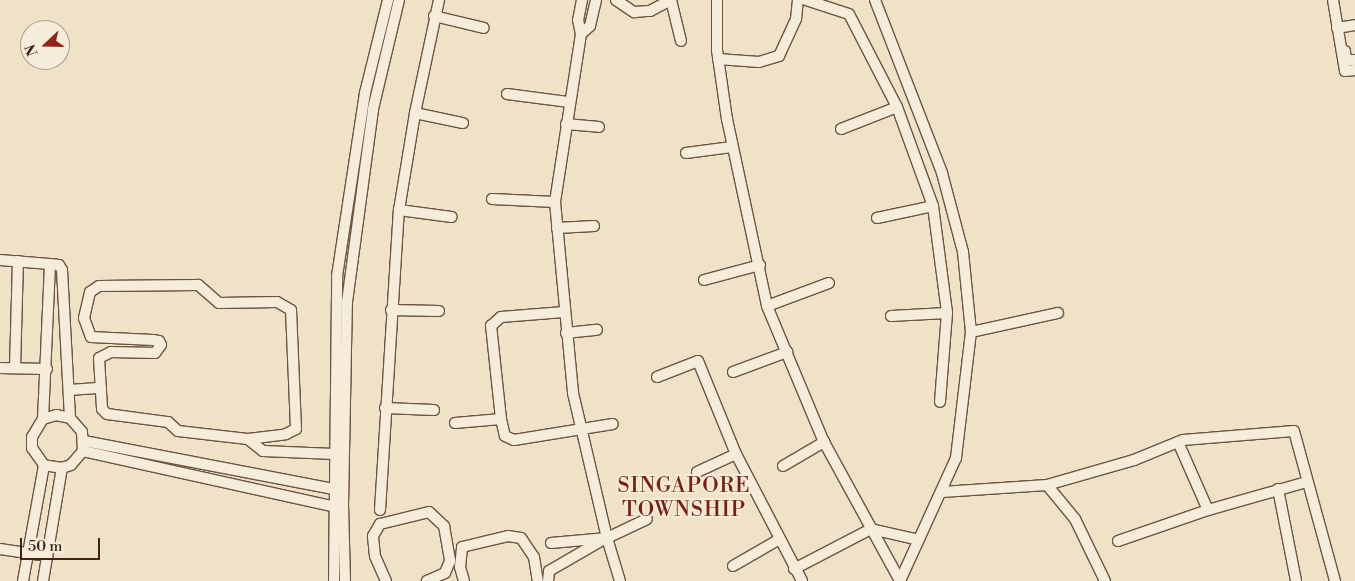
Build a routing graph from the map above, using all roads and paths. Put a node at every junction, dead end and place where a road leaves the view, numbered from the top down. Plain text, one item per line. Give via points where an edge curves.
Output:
1 (388, 0) edge
2 (399, 0) edge
3 (439, 0) edge
4 (582, 0) edge
5 (596, 0) edge
6 (616, 0) edge
7 (671, 0) edge
8 (717, 0) edge
9 (798, 0) edge
10 (806, 0) edge
11 (875, 0) edge
12 (1334, 0) edge
13 (434, 16) junction
14 (1355, 25) edge
15 (484, 28) dead end
16 (1339, 28) junction
17 (581, 34) junction
18 (681, 41) dead end
19 (718, 59) junction
20 (1355, 60) edge
21 (1355, 70) edge
22 (506, 94) dead end
23 (569, 102) junction
24 (898, 107) junction
25 (415, 113) junction
26 (463, 122) dead end
27 (566, 124) junction
28 (599, 127) dead end
29 (842, 129) dead end
30 (732, 148) junction
31 (686, 153) dead end
32 (492, 199) dead end
33 (556, 202) junction
34 (933, 206) junction
35 (399, 210) junction
36 (452, 217) dead end
37 (877, 218) dead end
38 (594, 226) dead end
39 (558, 228) junction
40 (0, 260) edge
41 (18, 261) junction
42 (50, 264) junction
43 (760, 265) junction
44 (704, 280) dead end
45 (829, 283) dead end
46 (768, 306) junction
47 (392, 310) junction
48 (439, 311) dead end
49 (564, 312) junction
50 (947, 313) junction
51 (1058, 313) dead end
52 (891, 316) dead end
53 (597, 330) dead end
54 (971, 332) junction
55 (566, 333) junction
56 (787, 352) junction
57 (0, 368) edge
58 (15, 368) junction
59 (47, 370) junction
60 (734, 372) dead end
61 (657, 377) dead end
62 (101, 388) junction
63 (68, 390) junction
64 (940, 402) dead end
65 (385, 408) junction
66 (434, 410) dead end
67 (70, 418) junction
68 (43, 419) junction
69 (501, 419) junction
70 (455, 423) dead end
71 (613, 424) dead end
72 (581, 429) junction
73 (248, 439) junction
74 (824, 442) junction
75 (1178, 442) junction
76 (84, 446) junction
77 (334, 454) junction
78 (736, 454) junction
79 (44, 465) junction
80 (783, 466) dead end
81 (62, 468) junction
82 (697, 472) dead end
83 (1306, 482) junction
84 (1047, 485) junction
85 (333, 489) junction
86 (1278, 490) junction
87 (942, 492) junction
88 (332, 506) junction
89 (380, 510) dead end
90 (1208, 510) junction
91 (647, 519) dead end
92 (872, 529) junction
93 (606, 538) junction
94 (778, 540) junction
95 (919, 540) junction
96 (1118, 541) dead end
97 (551, 543) dead end
98 (0, 548) edge
99 (28, 553) junction
100 (47, 556) junction
101 (733, 566) dead end
102 (794, 569) junction
103 (23, 581) edge
104 (43, 581) edge
105 (334, 581) edge
106 (345, 581) edge
107 (386, 581) edge
108 (427, 581) edge
109 (464, 581) edge
110 (538, 581) edge
111 (548, 581) edge
112 (620, 581) edge
113 (802, 581) edge
114 (900, 581) edge
115 (1105, 581) edge
116 (1296, 581) edge
117 (1335, 581) edge

1 - 77 street via 365,93 337,276
2 - 106 street via 373,109 347,302 343,505
3 - 13 street
4 - 17 street via 578,20
5 - 17 street via 590,26
6 - 7 street via 634,12 650,11
7 - 18 street
8 - 19 street
9 - 19 street via 796,19 779,56 759,62
10 - 24 street via 849,14
11 - 54 street via 942,173 963,252
12 - 16 street
13 - 15 street
13 - 25 street
14 - 16 street
16 - 20 street via 1346,60
16 - 21 street via 1345,71
17 - 23 street
19 - 30 street
22 - 23 street
23 - 27 street
24 - 29 street
24 - 34 street
25 - 26 street
25 - 35 street
27 - 28 street
27 - 33 street
30 - 31 street
30 - 43 street
32 - 33 street
33 - 39 street
34 - 37 street
34 - 50 street
35 - 36 street
35 - 47 street
38 - 39 street
39 - 49 street
40 - 41 street
41 - 42 street
41 - 58 street
42 - 59 street
42 - 63 street via 59,265 62,270
43 - 44 street
43 - 46 street
45 - 46 street
46 - 56 street
47 - 48 street
47 - 65 street
49 - 55 street
49 - 69 street via 501,317 492,326
50 - 52 street
50 - 64 street
51 - 54 street
53 - 55 street
54 - 87 street via 956,458
55 - 72 street
56 - 60 street
56 - 74 street
57 - 58 street
58 - 59 street
59 - 68 street
61 - 78 street via 698,361
62 - 63 street
62 - 73 street via 102,409 107,414 168,422 178,431
62 - 73 street via 99,358 102,354 155,353 161,345 153,340 91,337 84,318 86,300 95,288 198,285 219,302 285,305 293,315 296,429 286,434 259,435
63 - 67 street
65 - 66 street
65 - 89 street
67 - 68 street via 56,415
67 - 76 street via 77,424
68 - 79 street via 32,437 32,448
69 - 70 street
69 - 72 street via 509,440
71 - 72 street
72 - 93 street
73 - 77 street via 263,451
74 - 80 street
74 - 92 street
75 - 83 street via 1294,431
75 - 84 street via 1134,460
75 - 90 street
76 - 81 street via 71,465
76 - 85 street
76 - 88 street
77 - 85 street
78 - 82 street
78 - 94 street
79 - 81 street
79 - 99 street
81 - 100 street
83 - 86 street
83 - 117 street
84 - 87 street
84 - 115 street via 1075,519
85 - 88 street
86 - 90 street
86 - 116 street
87 - 95 street
88 - 105 street
90 - 96 street
91 - 93 street
92 - 95 street
92 - 102 street
92 - 114 street
93 - 97 street
93 - 111 street via 549,571
93 - 112 street
94 - 101 street
94 - 102 street
95 - 114 street
98 - 99 street
99 - 100 street
99 - 103 street
100 - 104 street
102 - 113 street
107 - 108 street via 375,556 373,536 380,524 429,512 444,526 450,561 445,573
109 - 110 street via 460,567 462,547 508,536 521,538 534,557

